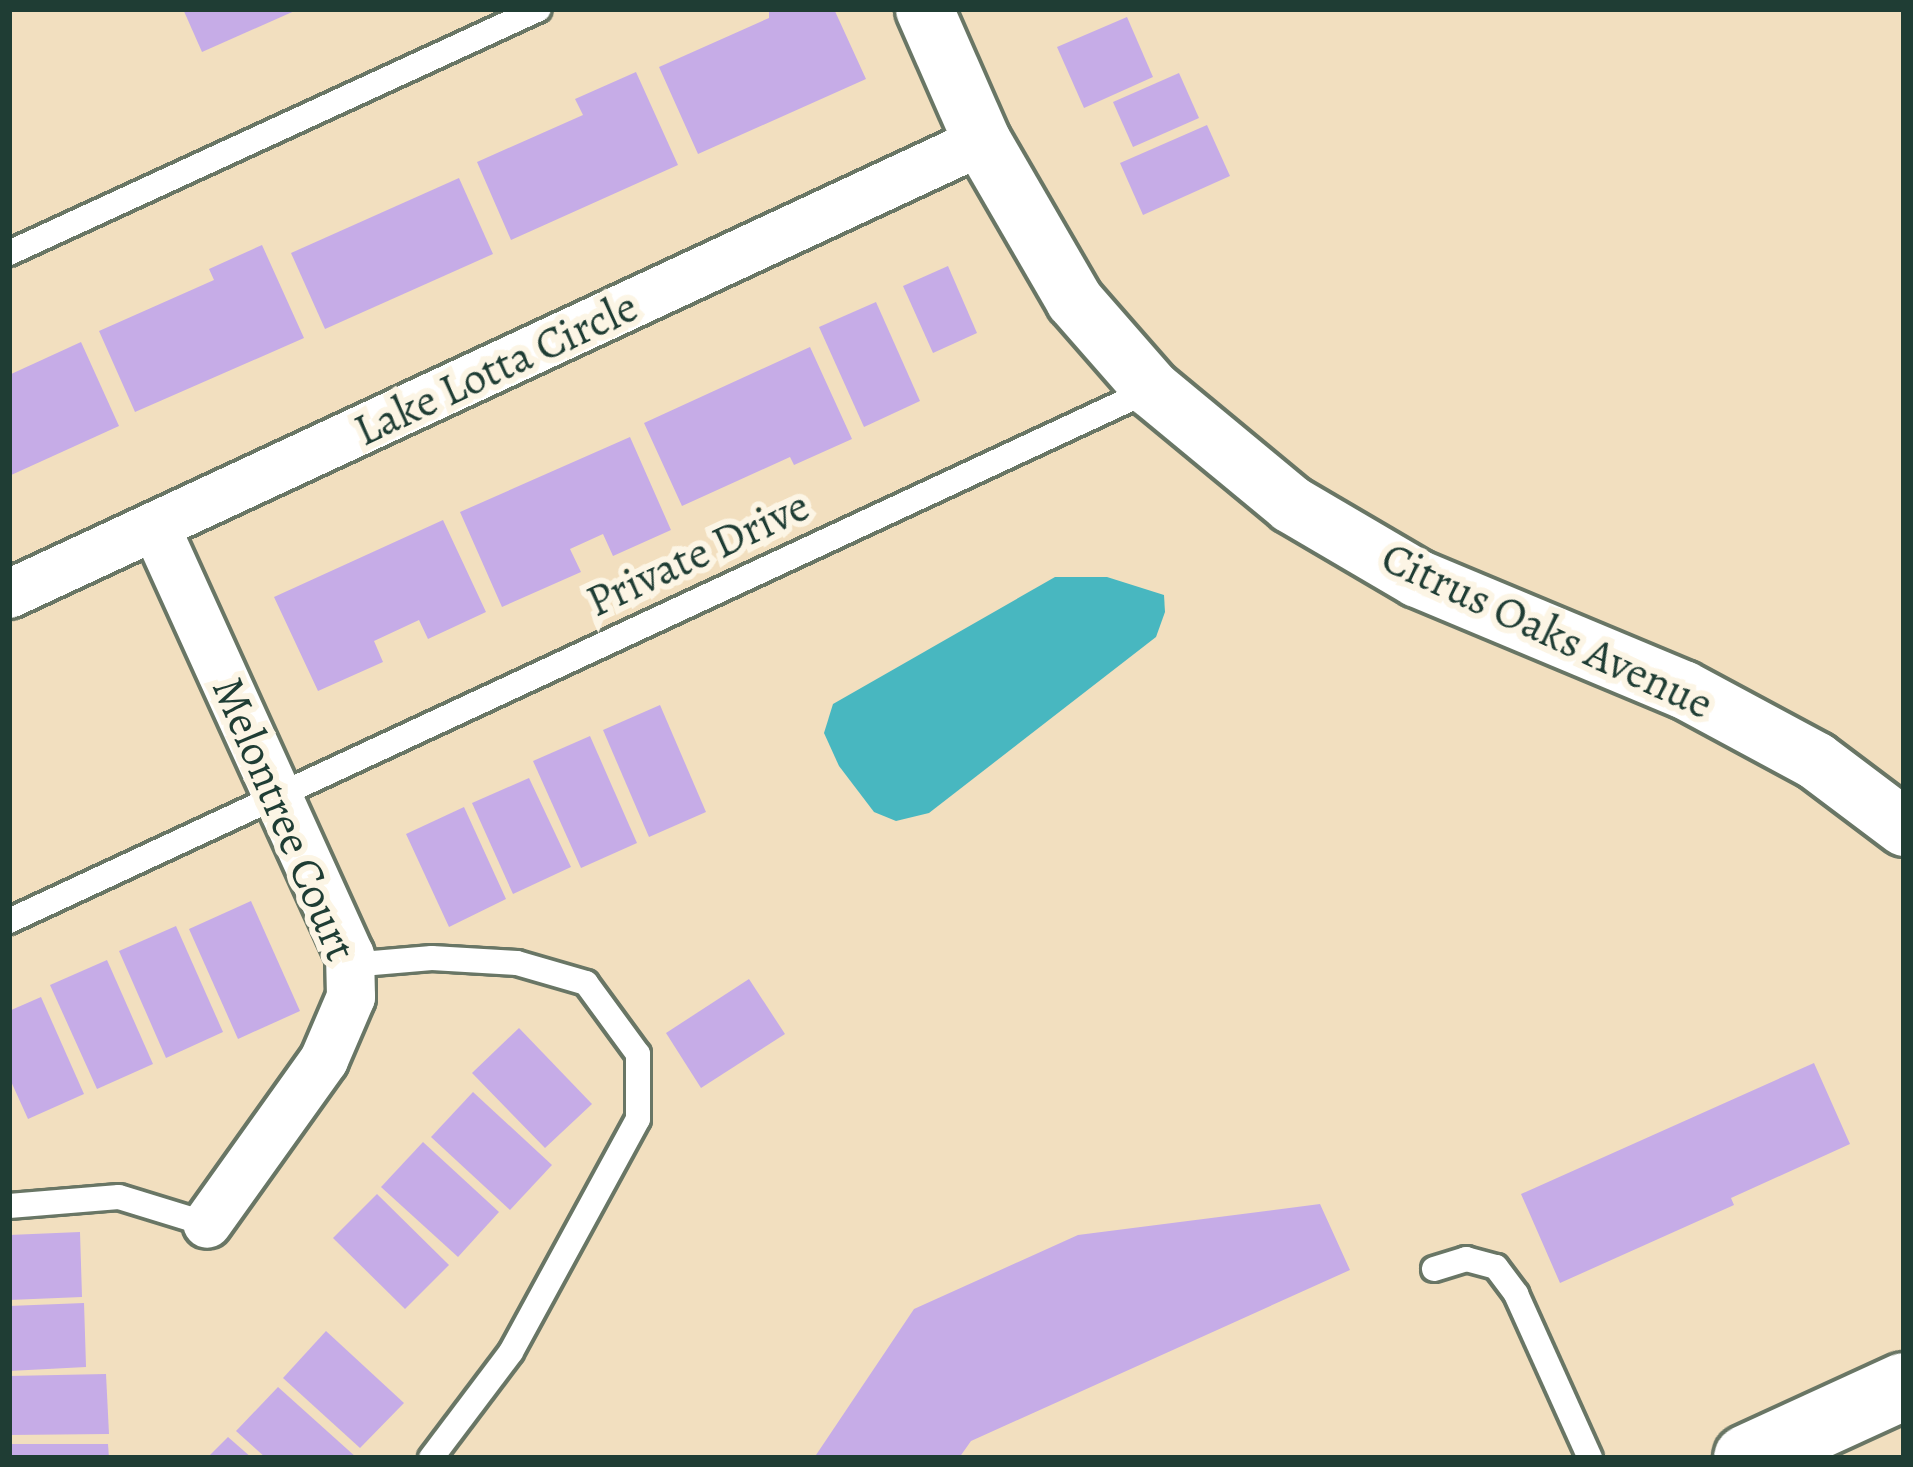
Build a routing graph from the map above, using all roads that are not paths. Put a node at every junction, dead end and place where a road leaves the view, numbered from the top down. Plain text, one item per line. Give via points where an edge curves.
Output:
1 (539, 9) edge
2 (923, 9) edge
3 (982, 141) junction
4 (9, 253) edge
5 (1152, 388) junction
6 (156, 528) junction
7 (9, 594) edge
8 (280, 795) junction
9 (1904, 827) edge
10 (9, 921) edge
11 (350, 965) junction
12 (9, 1206) edge
13 (207, 1224) joint
14 (1434, 1269) dead end
15 (1904, 1386) edge
16 (431, 1458) edge
17 (1590, 1458) edge
18 (1747, 1458) edge

1 - 4 lane
2 - 3 street, Citrus Oaks Avenue
3 - 5 street, Citrus Oaks Avenue via 1074,300
3 - 6 street, Lake Lotta Circle
5 - 8 lane, Private Drive
5 - 9 street, Citrus Oaks Avenue via 1291,504 1417,578 1683,689 1814,760
6 - 7 street, Lake Lotta Circle
6 - 8 street, Melontree Court
8 - 10 lane, Private Drive
8 - 11 street, Melontree Court
11 - 13 street, Melontree Court via 351,997 324,1060
11 - 16 lane via 431,958 517,963 586,983 638,1054 638,1118 511,1352
12 - 13 lane via 119,1197
14 - 17 lane via 1466,1259 1496,1267 1516,1294
15 - 18 highway

